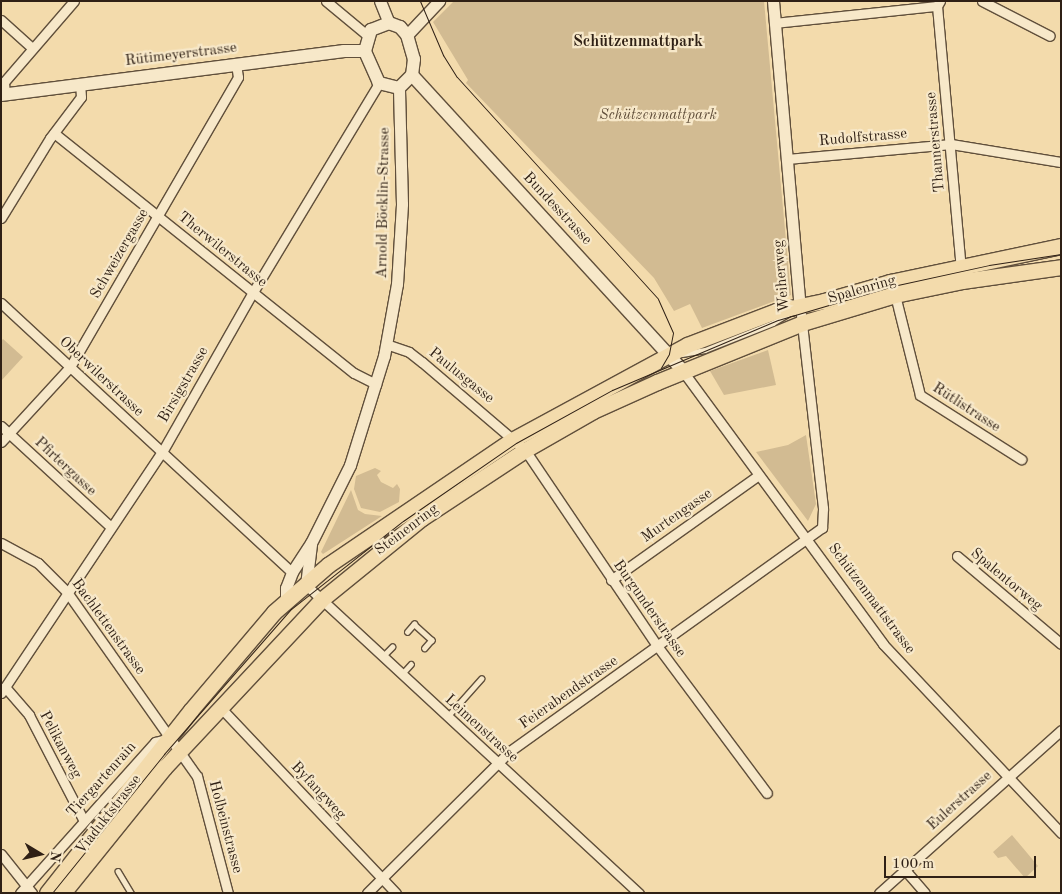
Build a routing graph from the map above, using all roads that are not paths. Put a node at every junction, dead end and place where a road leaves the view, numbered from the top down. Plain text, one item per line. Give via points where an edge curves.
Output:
1 (74, 1) edge
2 (326, 1) edge
3 (380, 1) edge
4 (439, 1) edge
5 (774, 1) edge
6 (982, 1) edge
7 (938, 4) edge
8 (1, 20) edge
9 (389, 23) junction
10 (774, 23) junction
11 (367, 35) junction
12 (407, 35) junction
13 (1050, 36) dead end
14 (31, 47) junction
15 (365, 51) junction
16 (236, 64) junction
17 (412, 75) junction
18 (379, 83) junction
19 (80, 84) junction
20 (399, 88) junction
21 (3, 94) edge
22 (54, 132) junction
23 (951, 144) junction
24 (787, 159) junction
25 (1061, 162) edge
26 (157, 216) junction
27 (1, 218) edge
28 (1061, 246) edge
29 (1061, 267) edge
30 (961, 273) junction
31 (894, 288) junction
32 (253, 292) junction
33 (1, 302) edge
34 (800, 307) junction
35 (802, 323) junction
36 (386, 344) junction
37 (677, 363) junction
38 (70, 367) junction
39 (376, 384) junction
40 (1, 426) edge
41 (9, 434) junction
42 (512, 440) junction
43 (1, 442) edge
44 (525, 450) junction
45 (162, 452) junction
46 (1020, 459) dead end
47 (759, 475) junction
48 (111, 527) junction
49 (807, 541) junction
50 (1, 543) edge
51 (311, 543) junction
52 (957, 556) dead end
53 (292, 572) junction
54 (611, 580) junction
55 (306, 585) junction
56 (67, 592) junction
57 (321, 600) junction
58 (286, 601) junction
59 (407, 632) dead end
60 (1061, 644) edge
61 (392, 647) dead end
62 (658, 647) junction
63 (425, 648) dead end
64 (382, 657) junction
65 (411, 664) dead end
66 (401, 675) junction
67 (481, 679) dead end
68 (3, 690) edge
69 (220, 707) junction
70 (447, 717) junction
71 (1061, 730) edge
72 (174, 745) junction
73 (498, 762) junction
74 (1007, 777) junction
75 (767, 793) dead end
76 (84, 820) junction
77 (1061, 833) edge
78 (1, 854) edge
79 (87, 854) junction
80 (904, 870) junction
81 (118, 871) dead end
82 (382, 878) junction
83 (26, 891) edge
84 (47, 893) edge
85 (63, 893) edge
86 (131, 893) edge
87 (228, 893) edge
88 (367, 893) edge
89 (396, 893) edge
90 (639, 893) edge
91 (879, 893) edge
92 (924, 893) edge

1 - 14 street
2 - 11 street
3 - 9 street
4 - 12 street
5 - 10 street, Weiherweg
6 - 13 street
7 - 10 street
7 - 23 street, Thannerstrasse
8 - 14 street
9 - 11 main road via 376,26
9 - 12 main road via 400,27
10 - 24 street, Weiherweg
11 - 15 main road
12 - 17 main road via 414,59
14 - 21 street via 4,82
15 - 16 main road, Rütimeyerstrasse
15 - 18 main road
16 - 19 main road, Rütimeyerstrasse
16 - 26 street, Schweizergasse via 238,77
17 - 20 main road
17 - 37 main road, Bundesstrasse
18 - 20 main road
18 - 32 street, Birsigstrasse
19 - 21 main road, Rütimeyerstrasse
19 - 22 street via 80,97
20 - 36 street, Arnold Böcklin-Strasse via 402,204 398,284
22 - 26 street, Therwilerstrasse
22 - 27 street
23 - 24 street, Rudolfstrasse
23 - 25 street, Rudolfstrasse
23 - 30 street, Thannerstrasse
24 - 34 street, Weiherweg
26 - 32 street, Therwilerstrasse
26 - 38 street, Schweizergasse
28 - 30 main road, Spalenring
29 - 30 main road, Spalenring
30 - 31 main road, Spalenring
31 - 34 main road, Spalenring
31 - 35 main road, Spalenring
31 - 46 street, Rütlistrasse via 920,394
32 - 39 street, Therwilerstrasse via 354,373
32 - 45 street, Birsigstrasse
33 - 38 street, Oberwilerstrasse
34 - 35 street, Weiherweg
34 - 37 main road, Spalenring via 776,311
35 - 37 main road, Spalenring
35 - 49 street, Weiherweg via 824,519 818,534
36 - 39 street, Arnold Böcklin-Strasse
36 - 42 street, Paulusgasse via 409,352 491,418
37 - 42 main road, Steinenring
37 - 44 main road, Steinenring
37 - 47 street, Schützenmattstrasse
38 - 41 street, Schweizergasse
38 - 45 street, Oberwilerstrasse
39 - 51 street, Arnold Böcklin-Strasse via 350,465
40 - 41 street, Pfirtergasse
41 - 43 street, Schweizergasse
41 - 48 street, Pfirtergasse
42 - 44 street, Burgunderstrasse
42 - 55 main road, Steinenring via 328,565
44 - 54 street, Burgunderstrasse
44 - 57 main road, Steinenring via 422,518
45 - 48 street, Birsigstrasse
45 - 53 street, Oberwilerstrasse
47 - 49 street, Schützenmattstrasse
47 - 54 street, Murtengasse
48 - 56 street, Birsigstrasse
49 - 62 street, Feierabendstrasse
49 - 74 street, Schützenmattstrasse via 883,644
50 - 56 street, Bachlettenstrasse via 38,563
51 - 53 street, Arnold Böcklin-Strasse
51 - 55 street, Arnold Böcklin-Strasse
52 - 60 street, Spalentorweg
53 - 58 street, Arnold Böcklin-Strasse via 286,588
54 - 62 street, Burgunderstrasse
55 - 57 street, Leimenstrasse
55 - 58 main road, Steinenring
56 - 68 street, Birsigstrasse
56 - 72 street, Bachlettenstrasse
57 - 64 street, Leimenstrasse
57 - 69 main road, Steinenring
58 - 72 main road, Steinenring via 241,650
59 - 63 lane via 414,624 432,640
61 - 64 lane
62 - 73 street, Feierabendstrasse
62 - 75 street, Burgunderstrasse
64 - 66 street, Leimenstrasse
65 - 66 lane
66 - 70 street, Leimenstrasse
67 - 70 lane
68 - 76 street, Pelikanweg via 29,715
69 - 72 main road, Steinenring
69 - 82 street, Byfangweg
70 - 73 street, Leimenstrasse
71 - 74 street, Eulerstrasse
72 - 76 street, Tiergartenrain via 155,742
72 - 79 main road, Viaduktstrasse
72 - 87 street, Holbeinstrasse via 197,776 203,791
73 - 82 street, Feierabendstrasse
73 - 90 street, Leimenstrasse
74 - 77 street, Schützenmattstrasse
74 - 80 street, Eulerstrasse
76 - 83 street, Tiergartenrain
78 - 83 street
79 - 84 main road, Viaduktstrasse
79 - 85 main road, Viaduktstrasse
80 - 91 street, Eulerstrasse
80 - 92 street
81 - 86 lane
82 - 88 street, Feierabendstrasse
82 - 89 street, Byfangweg

